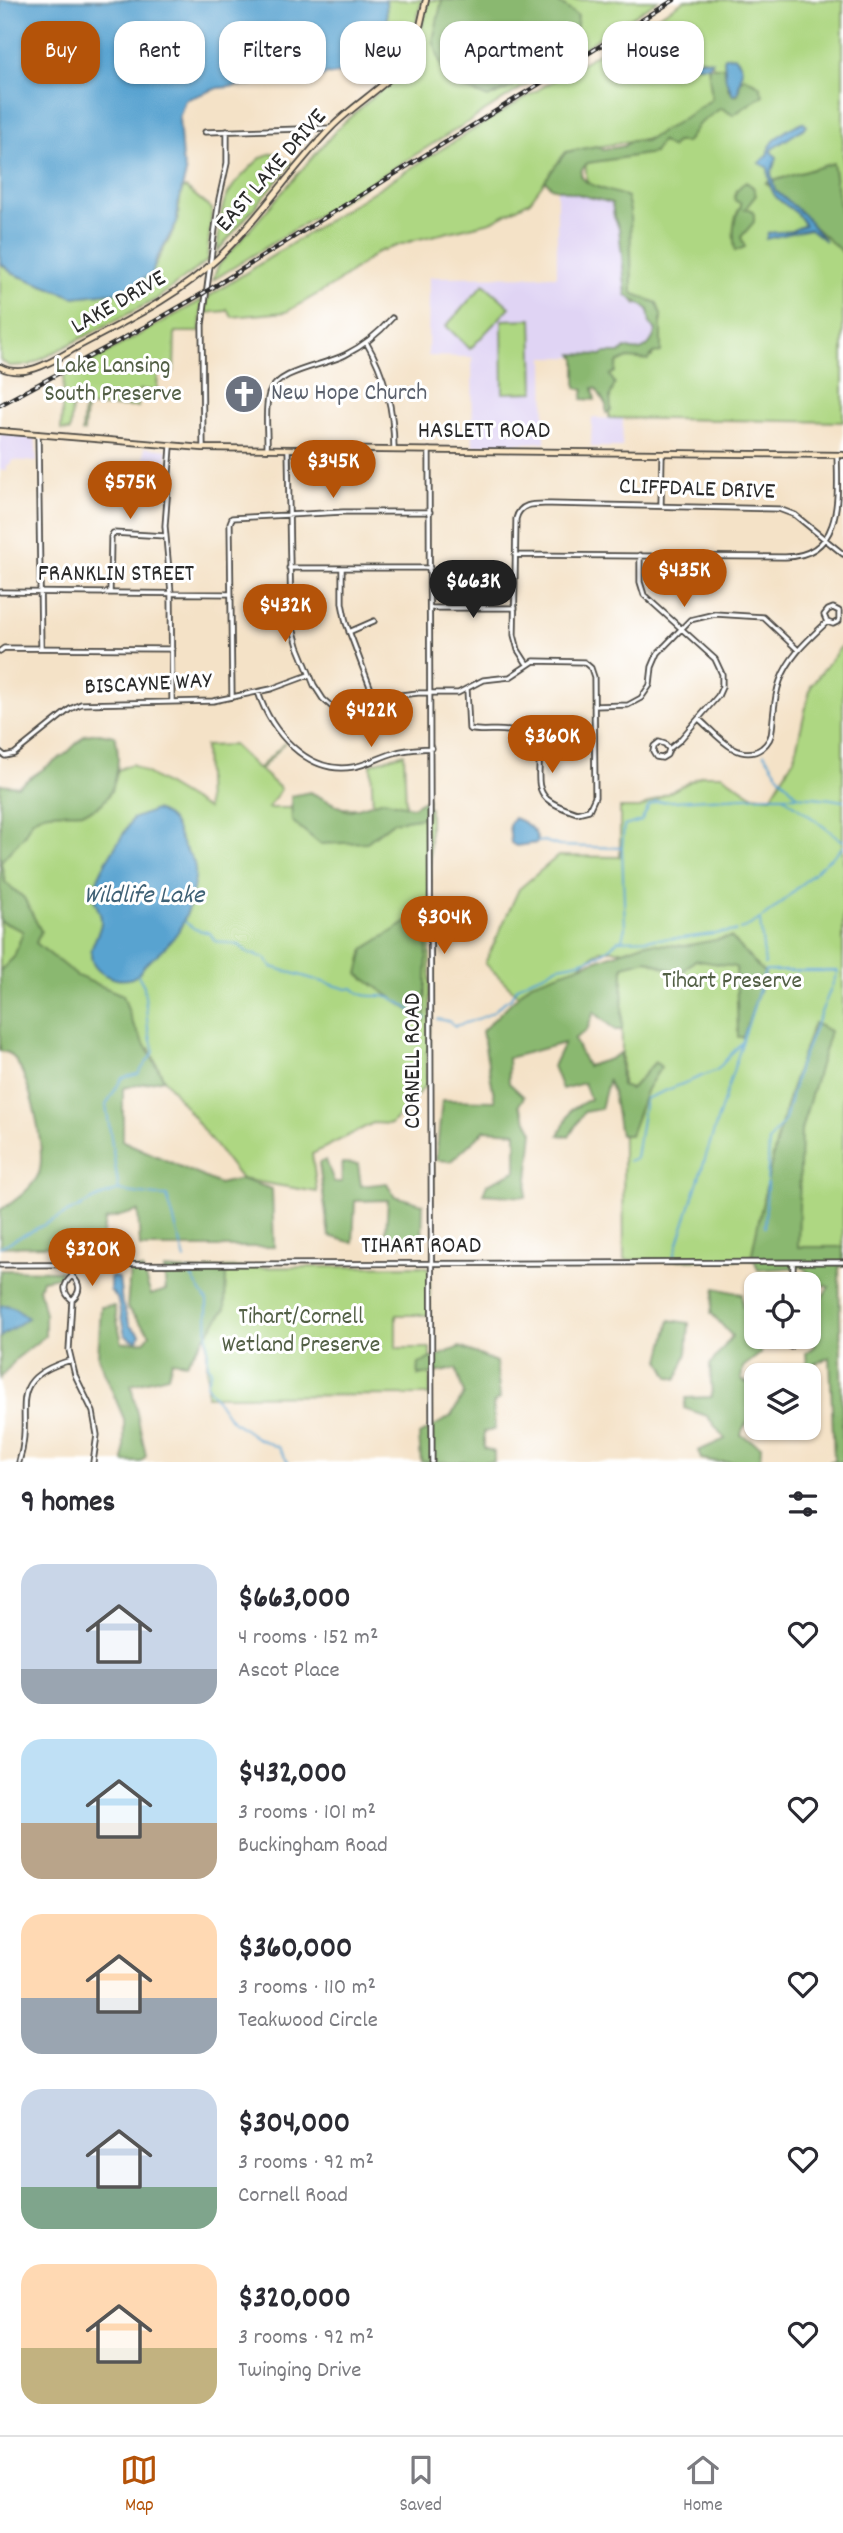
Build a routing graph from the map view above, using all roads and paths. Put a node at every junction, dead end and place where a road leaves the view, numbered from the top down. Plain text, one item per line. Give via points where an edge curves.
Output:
1 (426, 0) edge
2 (331, 128) junction
3 (227, 131) junction
4 (205, 132) dead end
5 (211, 264) junction
6 (392, 318) dead end
7 (366, 342) junction
8 (0, 367) edge
9 (0, 430) edge
10 (38, 434) junction
11 (171, 447) junction
12 (203, 448) junction
13 (267, 449) junction
14 (288, 449) junction
15 (394, 449) junction
16 (429, 450) junction
17 (662, 452) junction
18 (840, 455) edge
19 (661, 506) junction
20 (430, 512) junction
21 (288, 514) junction
22 (165, 536) junction
23 (825, 540) junction
24 (640, 554) junction
25 (843, 554) edge
26 (516, 555) junction
27 (289, 568) junction
28 (342, 568) junction
29 (430, 568) junction
30 (0, 592) edge
31 (40, 592) junction
32 (110, 593) junction
33 (171, 593) junction
34 (231, 594) junction
35 (431, 608) junction
36 (514, 608) junction
37 (374, 621) dead end
38 (827, 622) junction
39 (680, 628) junction
40 (349, 632) junction
41 (41, 648) junction
42 (2, 649) edge
43 (172, 649) junction
44 (798, 649) junction
45 (527, 664) junction
46 (309, 675) junction
47 (467, 690) junction
48 (257, 692) junction
49 (432, 693) junction
50 (232, 697) junction
51 (375, 700) junction
52 (172, 702) junction
53 (594, 706) junction
54 (699, 719) junction
55 (432, 748) junction
56 (668, 749) junction
57 (1, 754) edge
58 (843, 1262) edge
59 (793, 1263) junction
60 (0, 1265) edge
61 (72, 1265) junction
62 (432, 1265) junction
63 (793, 1272) edge
64 (72, 1276) junction
65 (72, 1300) junction
66 (71, 1360) junction
67 (19, 1462) edge
68 (93, 1462) edge
69 (432, 1462) edge

1 - 2 street, EAST LAKE DRIVE via 405,62
2 - 3 street
2 - 5 street, EAST LAKE DRIVE
3 - 4 street
3 - 5 street via 227,163
5 - 8 street, LAKE DRIVE via 145,311 53,360 24,370
5 - 12 street via 202,325
6 - 7 street
7 - 13 street via 276,382 268,399
7 - 15 street via 387,389
9 - 10 street, HASLETT ROAD
10 - 11 street, HASLETT ROAD
10 - 31 street
11 - 12 street, HASLETT ROAD
11 - 22 street
12 - 13 street, HASLETT ROAD
13 - 14 street, HASLETT ROAD
14 - 15 street, HASLETT ROAD
14 - 21 street
15 - 16 street, HASLETT ROAD
16 - 17 street, HASLETT ROAD
16 - 20 street, CORNELL ROAD
17 - 18 street, HASLETT ROAD
17 - 19 street
18 - 23 street via 838,512
19 - 23 street, CLIFFDALE DRIVE via 779,509 795,515
19 - 26 street, CLIFFDALE DRIVE via 523,506 518,512
20 - 21 street
20 - 29 street, CORNELL ROAD
21 - 27 street
21 - 34 street via 232,518
22 - 32 street via 117,532 111,537
22 - 33 street
23 - 24 street via 796,556
23 - 25 street, CLIFFDALE DRIVE
24 - 26 street
24 - 39 street via 642,592
26 - 36 street
27 - 28 street
27 - 46 street via 291,621
28 - 29 street
28 - 40 street via 342,603
29 - 35 street, CORNELL ROAD
30 - 31 street, FRANKLIN STREET
31 - 32 street, FRANKLIN STREET
31 - 41 street
32 - 33 street, FRANKLIN STREET
33 - 34 street, FRANKLIN STREET
33 - 43 street
34 - 50 street
35 - 36 street
35 - 49 street, CORNELL ROAD
36 - 45 street via 515,639
37 - 40 street
38 - 38 street via 839,621 837,610 826,611
38 - 44 street
39 - 44 street via 704,615 757,615 769,620
39 - 53 street via 658,653 650,685 641,698 628,705
39 - 54 street via 715,659 722,674 720,694
40 - 51 street
41 - 42 street
41 - 43 street
43 - 52 street
44 - 54 street via 779,684 771,734 763,747 750,753 737,751
45 - 47 street via 507,678 482,680
45 - 53 street via 572,660 587,664 593,674
46 - 48 street, BISCAYNE WAY
46 - 51 street via 323,699 337,709
47 - 49 street
47 - 53 street via 469,729 509,731 532,742 540,755 544,794 577,813 589,810 594,802
48 - 50 street, BISCAYNE WAY
48 - 55 street via 282,737 324,765 352,768 396,752
49 - 51 street
49 - 55 street, CORNELL ROAD
50 - 52 street, BISCAYNE WAY
52 - 57 street, BISCAYNE WAY via 81,704 16,752
54 - 56 street
55 - 62 street, CORNELL ROAD
56 - 56 street via 659,743 653,752 662,758
58 - 59 street, TIHART ROAD
59 - 62 street, TIHART ROAD
59 - 63 street
60 - 61 street, TIHART ROAD
61 - 62 street, TIHART ROAD
61 - 64 street
62 - 69 street, CORNELL ROAD
64 - 65 street via 79,1289
64 - 65 street via 64,1288
65 - 66 street
66 - 67 street via 44,1368 26,1384 20,1401 23,1446
66 - 68 street via 93,1412 97,1435

